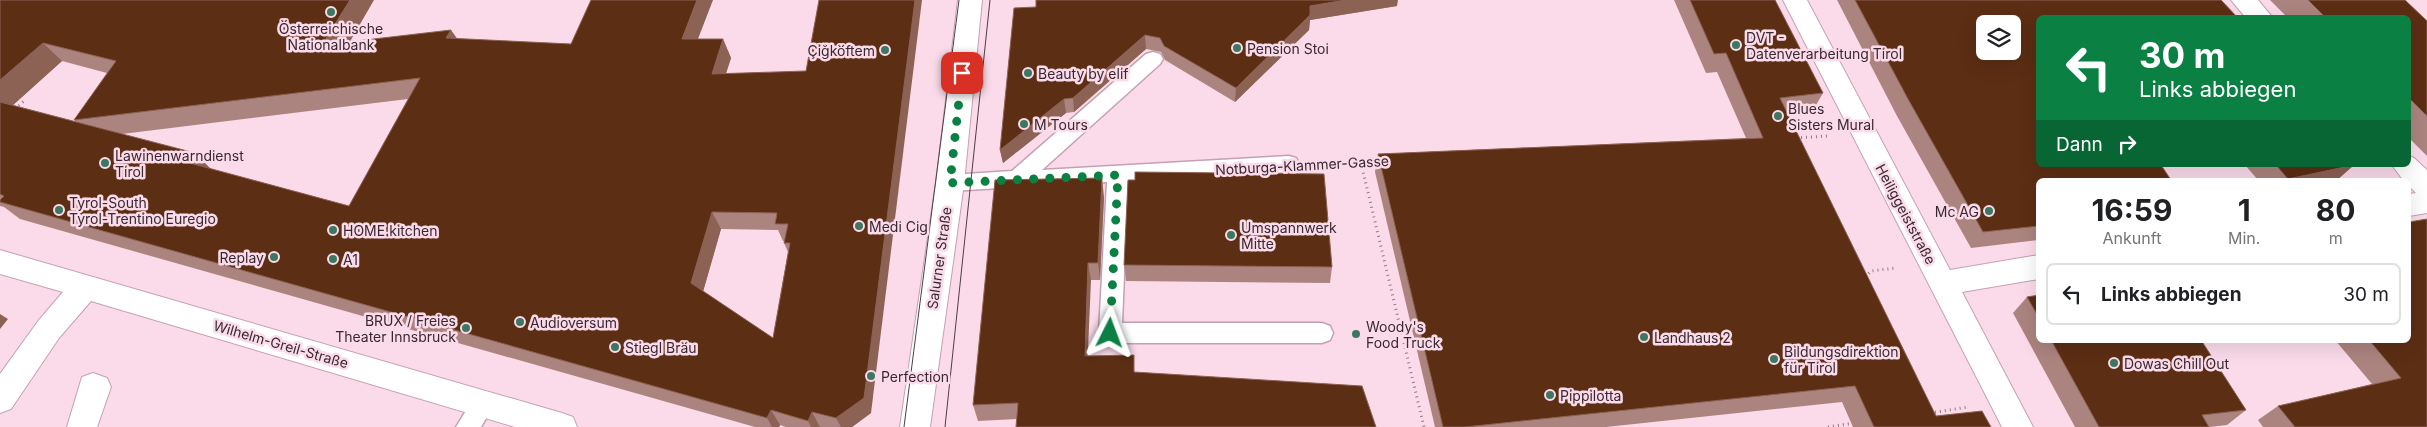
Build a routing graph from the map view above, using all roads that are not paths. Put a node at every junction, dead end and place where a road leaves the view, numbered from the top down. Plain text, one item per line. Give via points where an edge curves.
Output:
1 (970, 0) edge
2 (1795, 0) edge
3 (2243, 0) edge
4 (2257, 15) edge
5 (1153, 60) dead end
6 (1289, 164) road end
7 (2407, 167) edge
8 (1118, 175) junction
9 (1016, 180) junction
10 (950, 183) junction
11 (2427, 187) edge
12 (2427, 202) edge
13 (2411, 205) edge
14 (0, 262) edge
15 (2036, 267) edge
16 (1942, 283) junction
17 (84, 287) junction
18 (1322, 333) dead end
19 (93, 386) dead end
20 (0, 399) edge
21 (475, 415) edge
22 (82, 427) edge
23 (562, 427) edge
24 (915, 427) edge
25 (2018, 427) edge

1 - 10 street, Salurner Straße
2 - 16 street, Heiliggeiststraße
3 - 4 street
5 - 9 lane
6 - 8 lane, Notburga-Klammer-Gasse
7 - 11 street
8 - 9 lane, Notburga-Klammer-Gasse
8 - 18 lane via 1110,333
9 - 10 lane, Notburga-Klammer-Gasse
10 - 24 street, Salurner Straße
12 - 13 street
14 - 17 street, Wilhelm-Greil-Straße
15 - 16 street
16 - 25 street, Heiliggeiststraße
17 - 20 street via 49,329
17 - 21 street, Wilhelm-Greil-Straße
19 - 22 street via 96,387
21 - 23 street, Wilhelm-Greil-Straße

